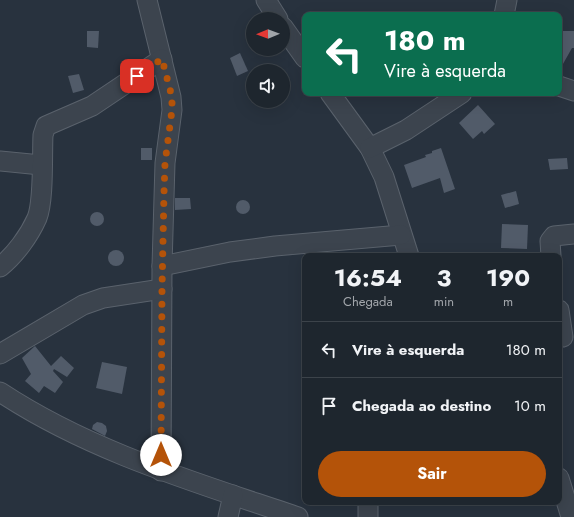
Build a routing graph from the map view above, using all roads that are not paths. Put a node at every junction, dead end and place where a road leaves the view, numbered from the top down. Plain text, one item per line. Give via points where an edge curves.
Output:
1 (147, 0) edge
2 (266, 0) edge
3 (507, 0) edge
4 (274, 12) edge
5 (505, 12) edge
6 (290, 37) edge
7 (302, 54) edge
8 (162, 59) junction
9 (562, 87) edge
10 (574, 91) edge
11 (332, 96) edge
12 (457, 96) edge
13 (370, 148) junction
14 (0, 161) edge
15 (41, 165) junction
16 (574, 234) edge
17 (401, 235) junction
18 (408, 253) edge
19 (551, 253) edge
20 (162, 266) junction
21 (0, 267) edge
22 (162, 289) junction
23 (562, 324) edge
24 (565, 337) edge
25 (0, 354) edge
26 (0, 392) edge
27 (161, 470) junction
28 (562, 488) edge
29 (233, 495) junction
30 (368, 505) edge
31 (228, 517) edge
32 (298, 517) edge
33 (368, 517) edge
34 (571, 517) edge

1 - 8 street
2 - 4 street
3 - 5 street
6 - 7 street
8 - 15 street via 92,106 46,126
8 - 20 street via 172,97 172,110 165,163
9 - 10 street
11 - 13 street
12 - 13 street via 406,130
13 - 17 street via 384,177
14 - 15 street
15 - 21 street via 40,205 37,218 18,250
16 - 19 street via 554,236 550,241
17 - 18 street
17 - 20 street via 275,246
20 - 22 street
22 - 25 street via 103,298 83,305
22 - 27 street
23 - 24 street
26 - 27 street via 73,435
27 - 29 street
28 - 34 street
29 - 31 street
29 - 32 street
30 - 33 street

